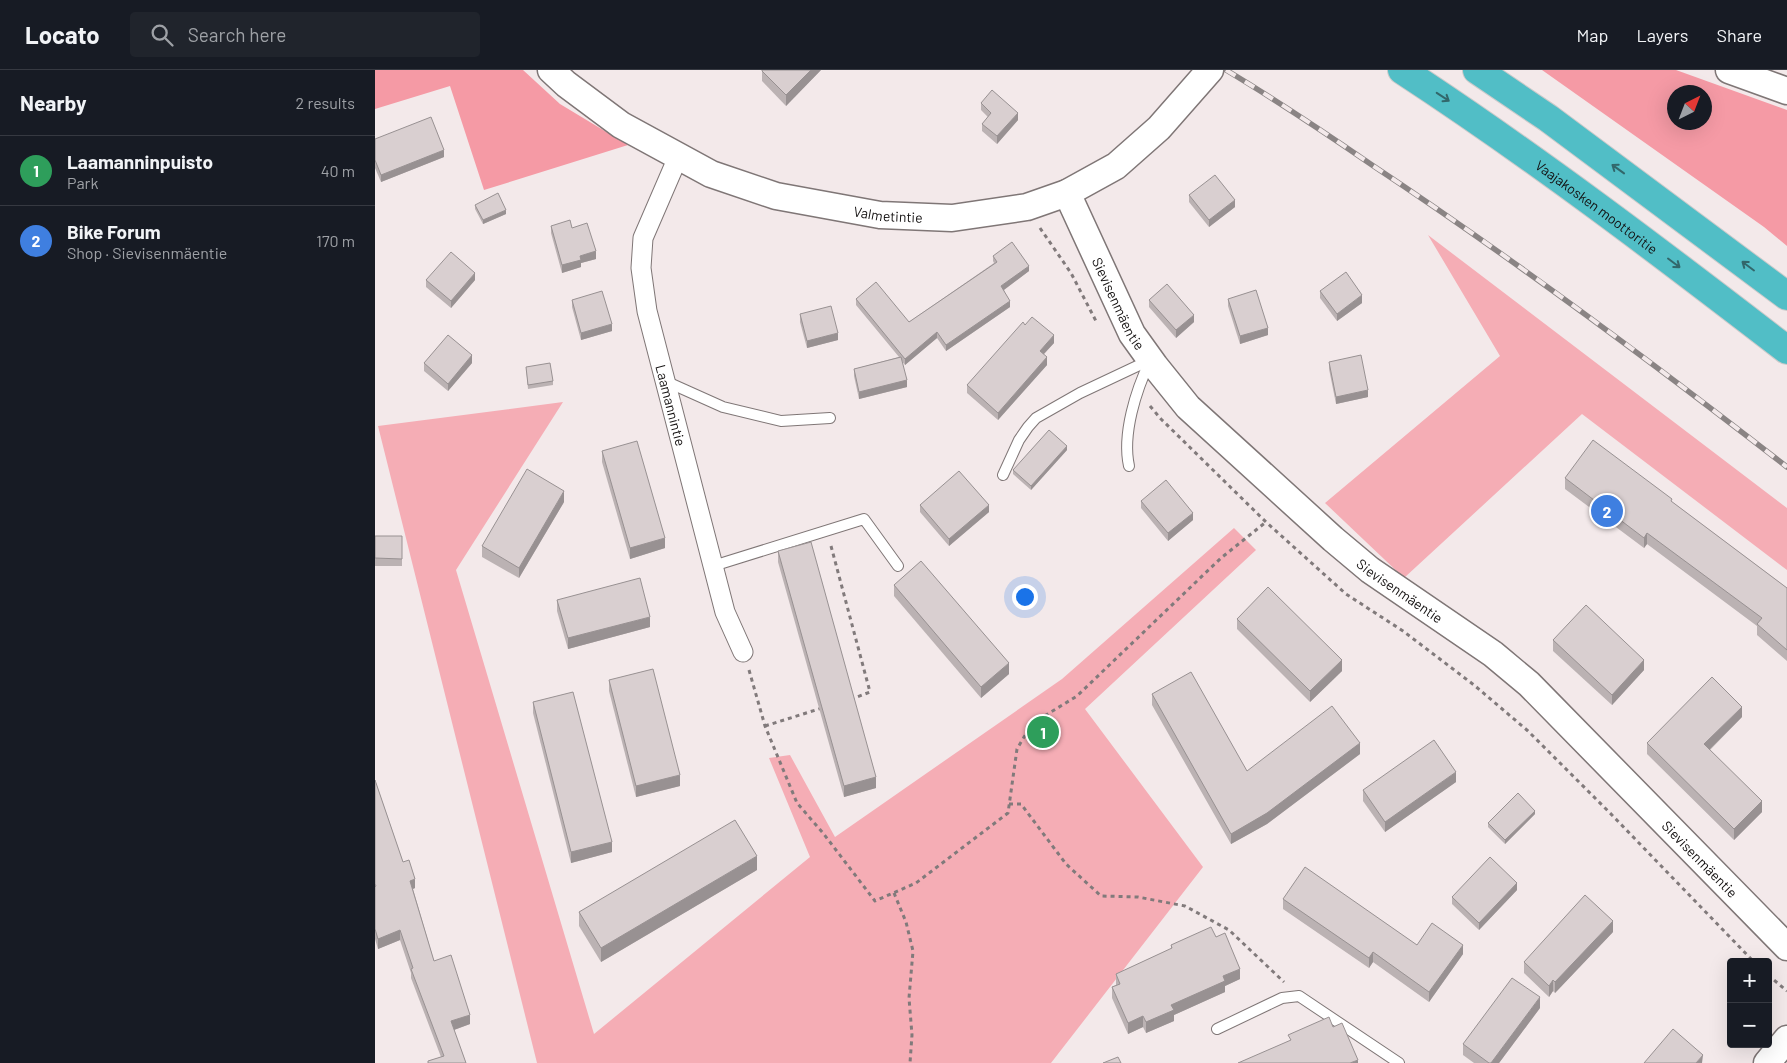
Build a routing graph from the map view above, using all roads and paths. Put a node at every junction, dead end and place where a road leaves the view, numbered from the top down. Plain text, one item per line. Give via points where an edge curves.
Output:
1 (551, 70) edge
2 (1210, 70) edge
3 (1402, 70) edge
4 (1477, 70) edge
5 (1729, 70) edge
6 (1777, 84) edge
7 (678, 157) junction
8 (1067, 193) junction
9 (1787, 296) edge
10 (1787, 350) edge
11 (1151, 360) junction
12 (665, 381) junction
13 (829, 418) dead end
14 (1129, 466) dead end
15 (1003, 475) dead end
16 (1267, 522) dead end
17 (827, 531) junction
18 (713, 566) junction
19 (898, 566) dead end
20 (743, 652) joint
21 (844, 701) edge
22 (827, 706) edge
23 (765, 726) junction
24 (1009, 804) junction
25 (893, 893) junction
26 (1787, 947) edge
27 (1772, 978) edge
28 (1787, 991) edge
29 (1299, 996) junction
30 (1217, 1028) dead end
31 (1787, 1039) edge
32 (910, 1063) edge
33 (1399, 1063) edge
34 (1767, 1063) edge

1 - 7 street, Valmetintie via 621,125
2 - 8 street, Valmetintie via 1159,128 1116,166
3 -> 10 highway, Vaajakosken moottoritie via 1470,114 1618,221
9 -> 4 highway via 1548,118
5 - 6 street
7 - 8 street, Valmetintie via 711,174 776,196 879,215 952,218 1027,207
7 - 12 street, Laamannintie via 643,238 641,268 647,311
8 - 11 street, Sievisenmäentie via 1132,334
11 - 14 lane via 1140,380 1133,408 1126,452
11 - 15 lane via 1080,393 1036,418 1019,440
11 - 26 street, Sievisenmäentie via 1188,407 1333,539 1370,570 1493,654 1529,684
12 - 13 lane via 723,407 781,421
12 - 18 street, Laamannintie
16 - 24 path via 1221,558 1077,696 1038,720 1027,732 1017,749
17 - 18 lane
17 - 19 lane via 864,519
17 - 21 path via 871,692
18 - 20 street, Laamannintie via 725,612
20 - 23 path
22 - 23 path
23 - 25 path via 797,803 875,901
24 - 25 path via 1008,813 916,883
24 - 29 path via 1021,804 1066,864 1101,896 1138,897 1185,906 1229,930
25 - 32 path via 906,922 913,951 909,998
27 - 28 path
29 - 30 lane via 1282,998
29 - 33 lane
31 - 34 street

